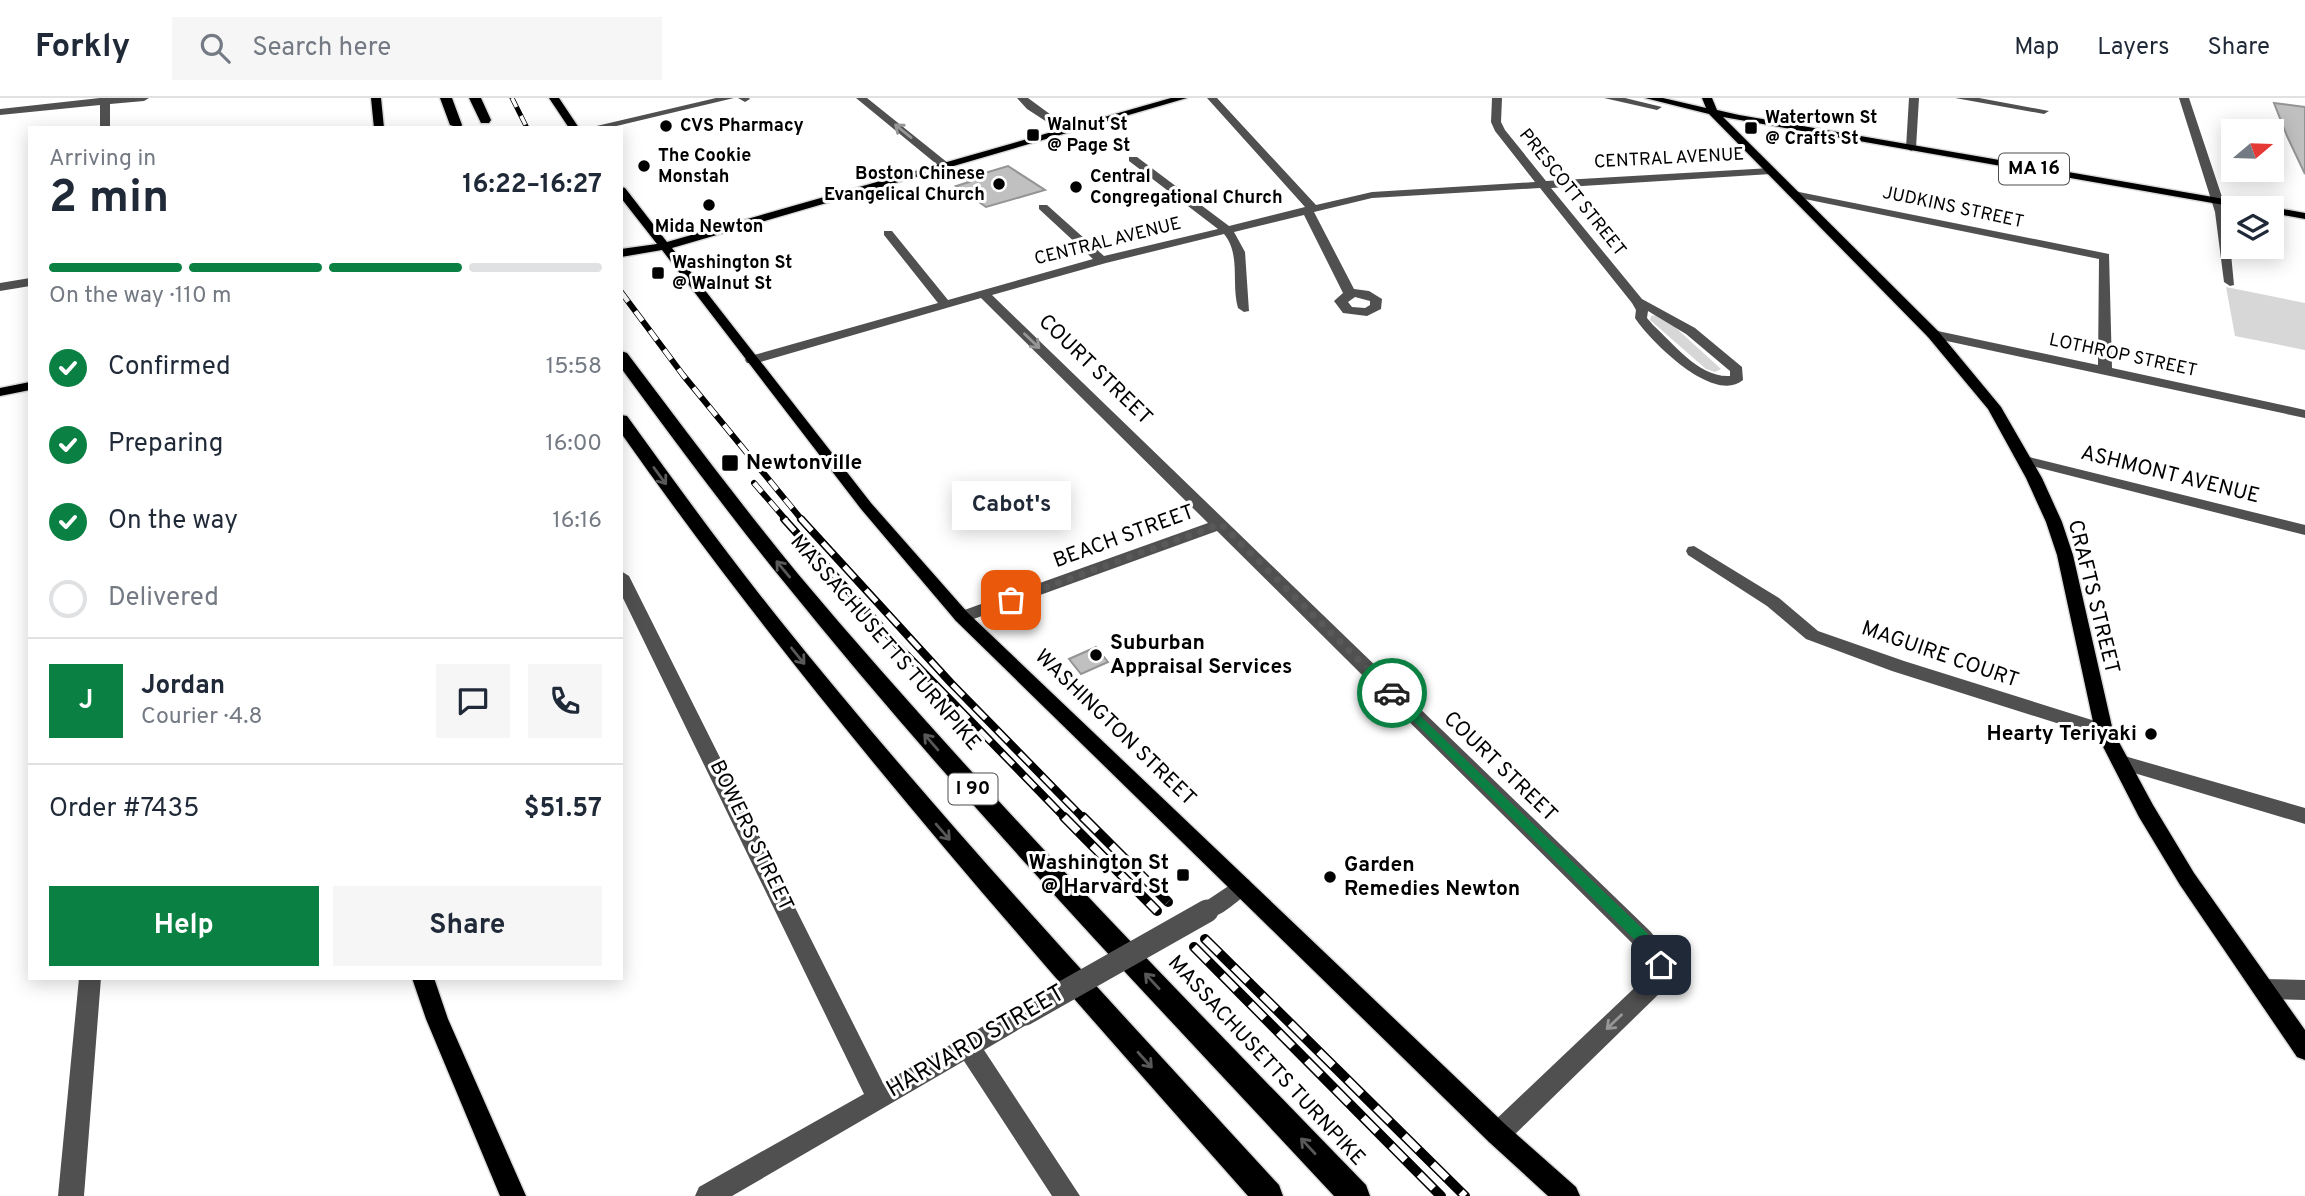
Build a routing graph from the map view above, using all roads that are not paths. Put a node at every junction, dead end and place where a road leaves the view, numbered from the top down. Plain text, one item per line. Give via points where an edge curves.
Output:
1 (144, 98) edge
2 (376, 98) edge
3 (446, 98) edge
4 (475, 98) edge
5 (554, 98) edge
6 (729, 98) edge
7 (861, 98) edge
8 (1022, 98) edge
9 (1182, 98) edge
10 (1212, 98) edge
11 (1497, 98) edge
12 (1609, 98) edge
13 (1914, 98) edge
14 (1961, 98) edge
15 (2184, 98) edge
16 (106, 101) edge
17 (1653, 102) edge
18 (1710, 106) edge
19 (2044, 111) dead end
20 (0, 112) edge
21 (485, 120) dead end
22 (456, 125) dead end
23 (105, 126) edge
24 (379, 126) edge
25 (573, 126) edge
26 (602, 126) edge
27 (1068, 131) junction
28 (1911, 148) junction
29 (1133, 159) dead end
30 (944, 165) junction
31 (1771, 171) junction
32 (1543, 184) junction
33 (623, 192) edge
34 (1794, 194) junction
35 (2217, 201) junction
36 (2221, 202) edge
37 (1043, 207) dead end
38 (1310, 209) junction
39 (2284, 213) edge
40 (2305, 216) edge
41 (1228, 230) junction
42 (888, 233) dead end
43 (666, 246) junction
44 (623, 253) edge
45 (1102, 260) junction
46 (623, 264) edge
47 (28, 282) edge
48 (2230, 282) dead end
49 (0, 287) edge
50 (984, 293) junction
51 (1350, 294) dead end
52 (1639, 302) junction
53 (944, 304) junction
54 (1244, 308) dead end
55 (1933, 334) junction
56 (623, 359) edge
57 (752, 360) junction
58 (2105, 371) junction
59 (28, 386) edge
60 (0, 392) edge
61 (2305, 414) edge
62 (623, 423) edge
63 (2025, 460) junction
64 (1221, 524) junction
65 (2305, 530) edge
66 (1693, 551) dead end
67 (623, 580) edge
68 (962, 617) junction
69 (2104, 731) junction
70 (2121, 762) junction
71 (2305, 816) edge
72 (1242, 886) junction
73 (90, 980) edge
74 (424, 980) edge
75 (2264, 989) junction
76 (2305, 990) edge
77 (968, 1047) junction
78 (2305, 1049) edge
79 (878, 1098) junction
80 (1498, 1134) junction
81 (71, 1196) edge
82 (513, 1196) edge
83 (708, 1196) edge
84 (1067, 1196) edge
85 (1268, 1196) edge
86 (1355, 1196) edge
87 (1567, 1196) edge

1 - 16 street
2 - 24 main road
3 - 22 highway
4 - 21 highway
5 - 25 main road
6 - 26 street
30 -> 7 street
8 - 27 street
9 - 27 main road
10 - 38 street
11 - 32 street, PRESCOTT STREET via 1499,129
12 - 17 street
13 - 28 street
14 - 19 street
15 - 35 street
16 - 20 street
16 - 23 street
17 - 18 main road, MA 16
18 - 28 main road, MA 16
18 - 31 main road, CRAFTS STREET
27 - 30 main road
28 - 35 main road, MA 16
29 - 41 street
30 - 43 main road
31 - 32 street, CENTRAL AVENUE
31 - 34 main road, CRAFTS STREET
32 - 38 street, CENTRAL AVENUE via 1384,193
32 - 52 street, PRESCOTT STREET
33 - 43 main road, WASHINGTON STREET
34 - 55 main road, CRAFTS STREET
34 - 58 street, JUDKINS STREET via 2105,257
35 - 36 main road, MA 16
35 - 48 street
37 - 45 street
38 - 41 street, CENTRAL AVENUE
38 - 51 street
39 - 40 main road
41 - 45 street, CENTRAL AVENUE
41 - 54 street via 1238,248
42 - 53 street
43 - 44 main road
43 - 46 main road via 650,257
43 - 57 main road, WASHINGTON STREET
45 - 50 street, CENTRAL AVENUE
47 - 49 street
50 - 53 street, CENTRAL AVENUE
50 -> 64 street, COURT STREET
52 - 52 street, PRESCOTT STREET via 1648,328 1703,374 1717,381 1736,380 1737,370 1695,334 1676,319
53 - 57 street, CENTRAL AVENUE
55 - 58 street, LOTHROP STREET
55 - 63 main road, CRAFTS STREET via 1994,407
86 -> 56 highway, MASSACHUSETTS TURNPIKE / I 90 via 1043,866 886,690 761,542
57 - 68 main road, WASHINGTON STREET via 866,506
58 - 61 street, LOTHROP STREET
59 - 60 main road
62 -> 85 highway, I 90 via 739,581 893,773
63 - 65 street, ASHMONT AVENUE
63 - 69 main road, CRAFTS STREET via 2065,555
64 - 68 street, BEACH STREET
64 -> 80 street, COURT STREET via 1658,957 1661,971 1655,983
66 - 69 street, MAGUIRE COURT via 1773,602 1812,635
67 - 79 street, BOWERS STREET
68 - 72 main road, WASHINGTON STREET
69 - 70 main road, CRAFTS STREET
70 - 71 street
70 - 75 main road, CRAFTS STREET via 2187,879
72 - 77 street, HARVARD STREET, bridge via 1207,911
72 - 80 main road, WASHINGTON STREET
73 - 81 street
74 - 82 main road
75 - 76 street
75 - 78 main road, CRAFTS STREET
77 - 79 street, HARVARD STREET
77 - 84 street
79 - 83 street, HARVARD STREET
80 - 87 main road, WASHINGTON STREET

